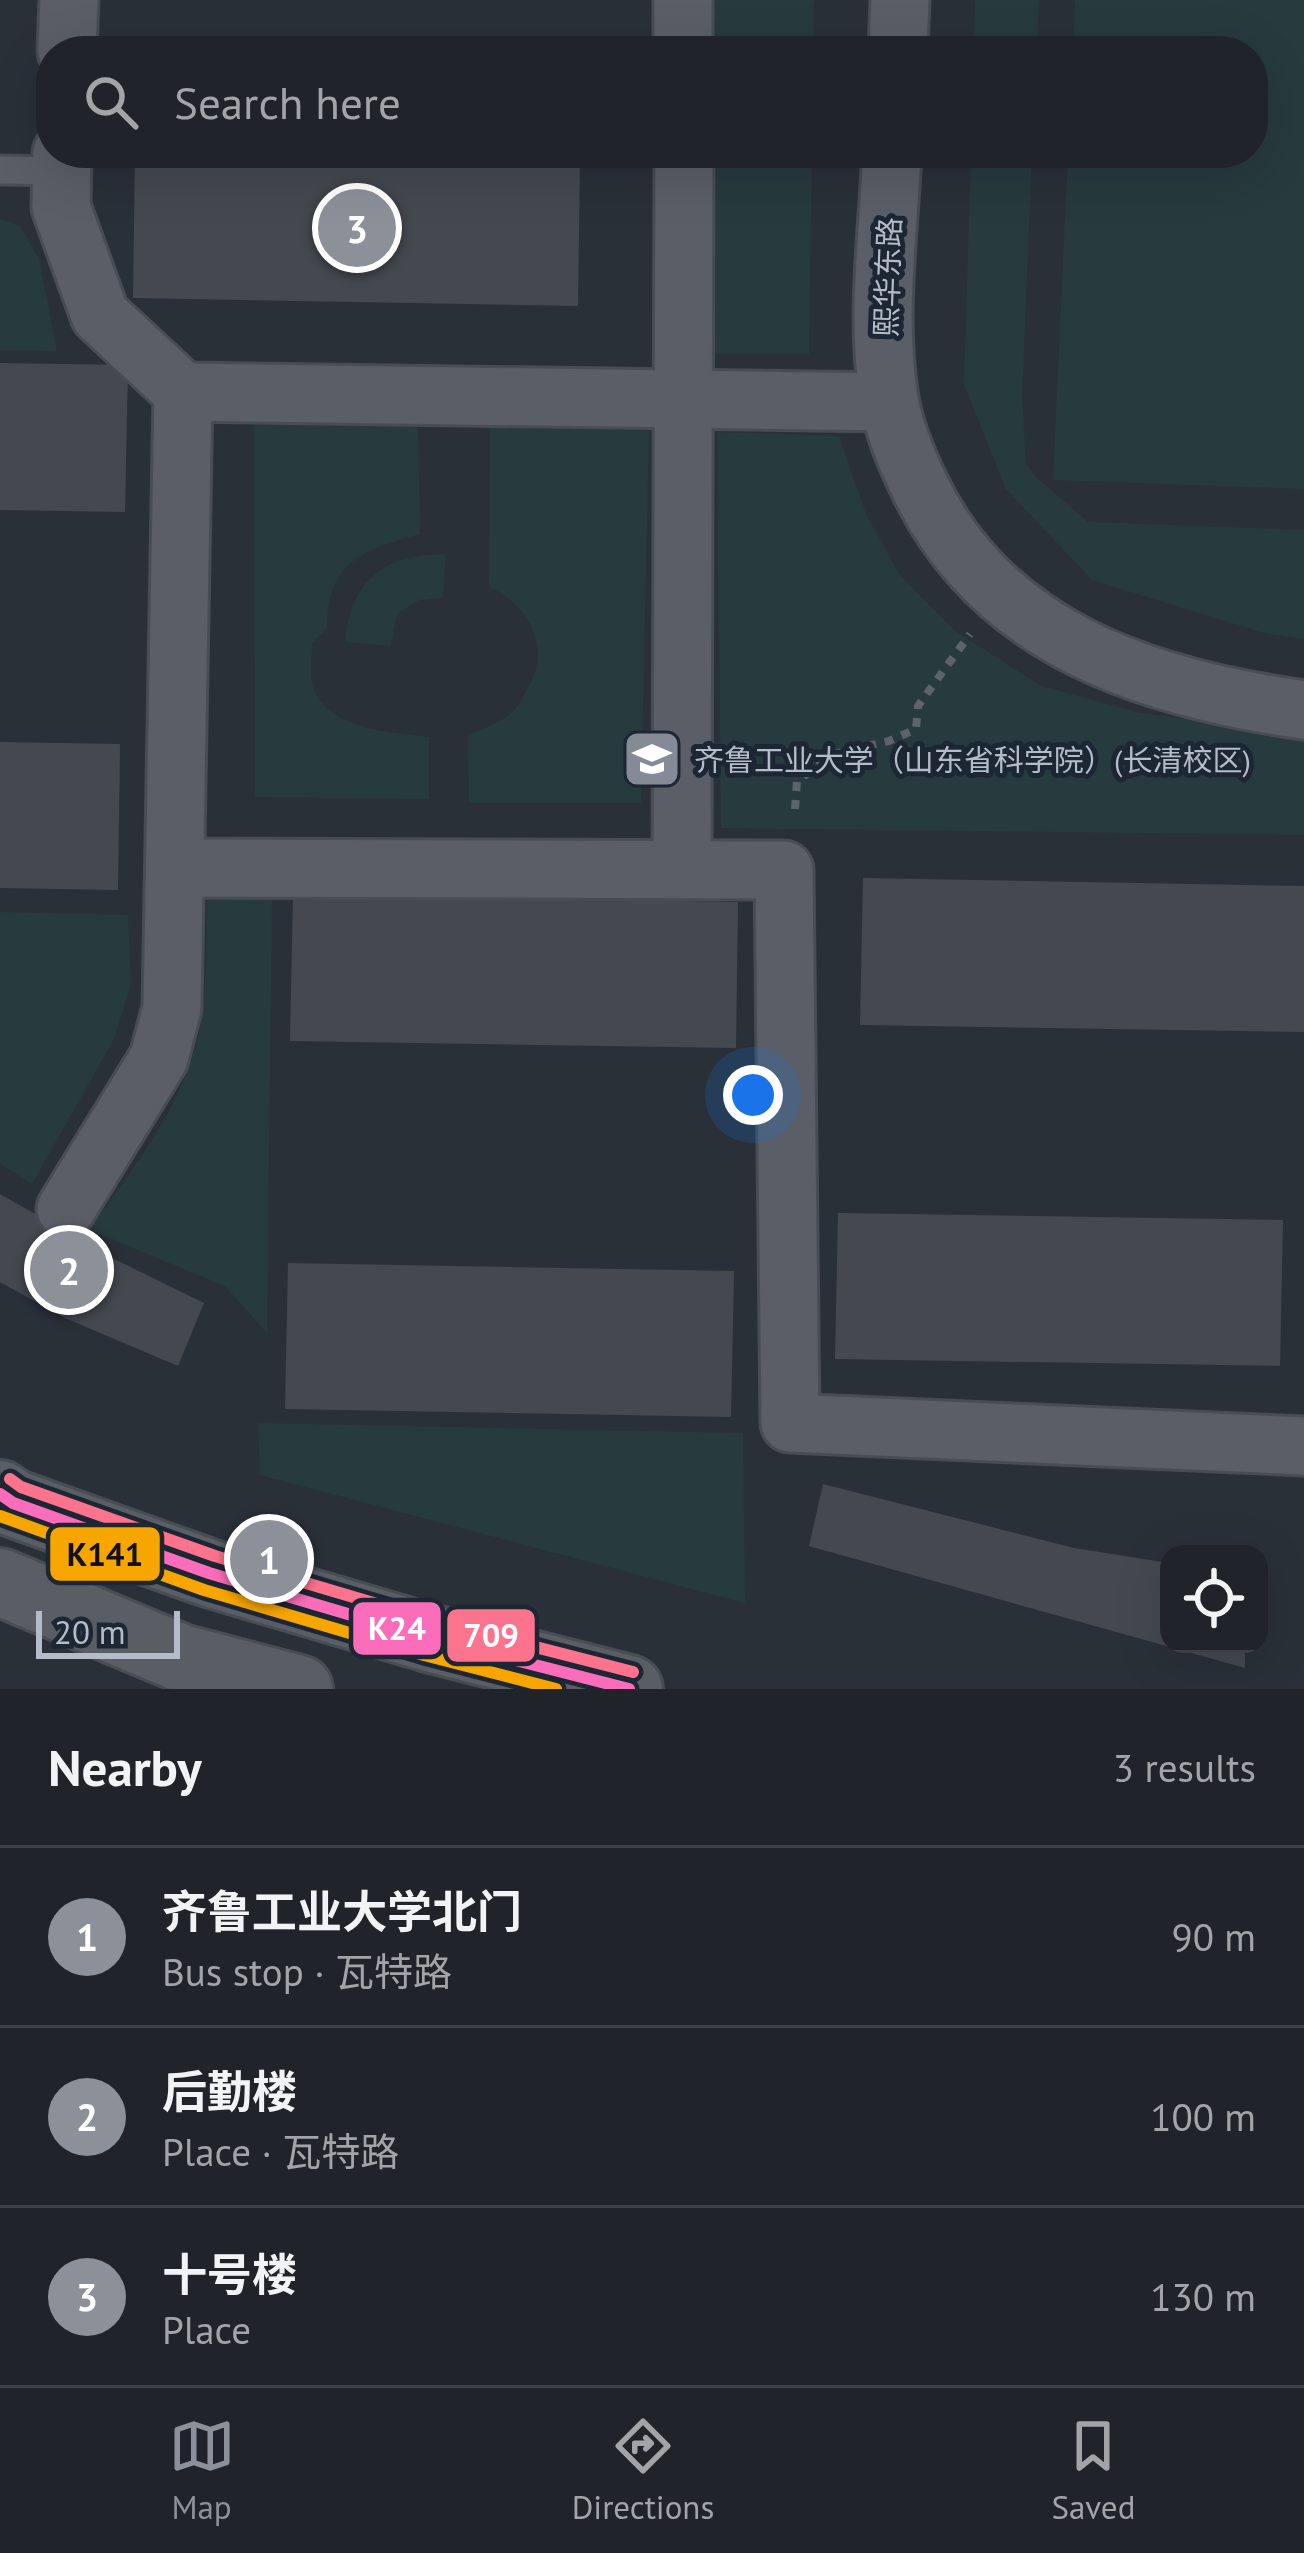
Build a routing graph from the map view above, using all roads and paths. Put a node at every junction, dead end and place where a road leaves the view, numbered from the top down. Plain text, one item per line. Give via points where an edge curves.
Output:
1 (69, 0) edge
2 (683, 0) edge
3 (901, 0) edge
4 (68, 36) edge
5 (683, 36) edge
6 (899, 36) edge
7 (36, 165) edge
8 (62, 168) edge
9 (684, 168) edge
10 (891, 168) edge
11 (0, 170) edge
12 (183, 392) junction
13 (685, 397) junction
14 (889, 402) junction
15 (998, 593) junction
16 (1304, 710) edge
17 (795, 809) dead end
18 (176, 868) junction
19 (682, 868) junction
20 (67, 1209) dead end
21 (1304, 1446) edge
22 (0, 1494) edge
23 (0, 1582) edge
24 (299, 1689) edge
25 (629, 1689) edge

1 - 4 street
2 - 5 street
3 - 6 street
7 - 11 lane
8 - 12 street via 61,208 100,315
9 - 13 street
10 - 14 street, 熙华东路 via 883,339
12 - 13 street
12 - 18 street
13 - 14 street
13 - 19 street
14 - 15 street, 熙华东路 via 931,509
15 - 16 street, 熙华东路 via 1090,654 1206,692
15 - 17 path via 918,706 916,729 834,754 797,781
18 - 19 street
18 - 20 street via 172,1008 159,1058
19 - 21 street via 784,869 790,1423
22 - 25 main road via 209,1574
23 - 24 main road via 181,1658

